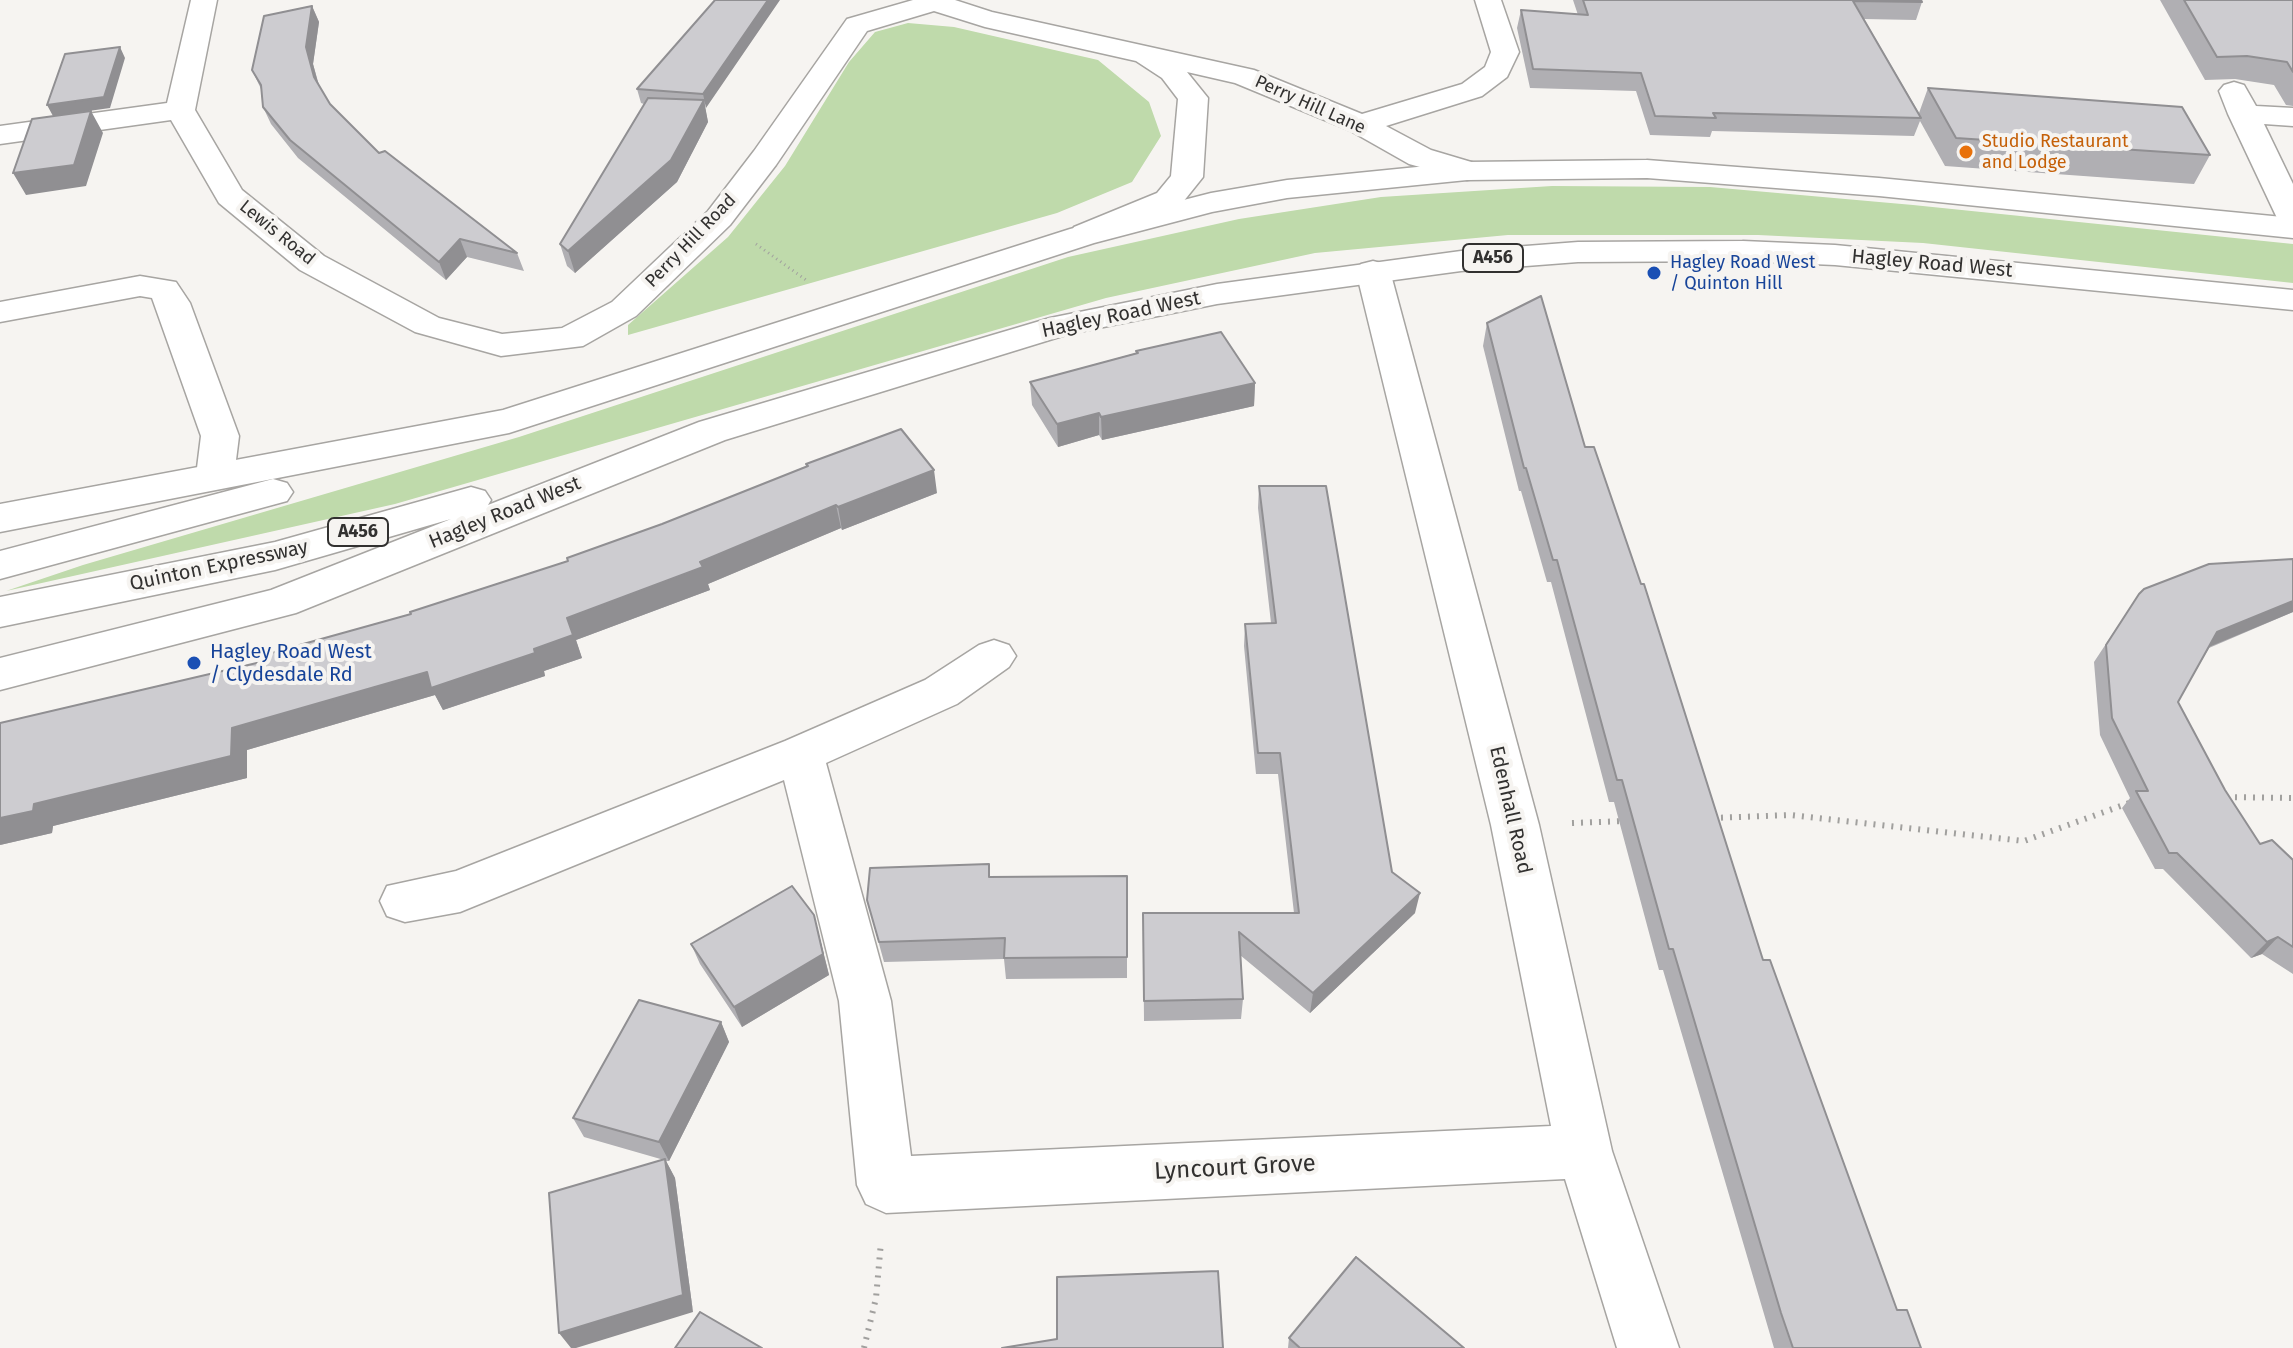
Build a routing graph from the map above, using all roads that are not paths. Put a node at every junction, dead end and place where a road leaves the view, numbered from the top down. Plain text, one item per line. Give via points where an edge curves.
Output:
1 (204, 0) edge
2 (1488, 0) edge
3 (930, 2) edge
4 (1146, 55) junction
5 (180, 110) junction
6 (2293, 117) edge
7 (1360, 124) junction
8 (0, 135) edge
9 (1467, 171) junction
10 (2293, 218) edge
11 (2293, 228) edge
12 (1082, 236) junction
13 (1373, 271) junction
14 (2293, 300) edge
15 (0, 312) edge
16 (427, 325) joint
17 (509, 421) junction
18 (712, 431) junction
19 (215, 476) junction
20 (0, 518) edge
21 (0, 565) edge
22 (0, 612) edge
23 (994, 656) dead end
24 (0, 674) edge
25 (801, 754) junction
26 (405, 901) dead end
27 (1584, 1151) junction
28 (1648, 1348) edge

1 - 5 main road
2 - 7 main road via 1505,52 1497,71 1472,90
3 - 4 main road, Perry Hill Lane
3 - 16 main road, Perry Hill Road via 857,25 719,218 624,309 570,338 501,345
4 - 7 main road, Perry Hill Lane via 1244,76
4 - 12 main road, Perry Hill Lane via 1172,72 1193,98 1187,177 1168,200
5 - 8 main road
5 - 16 main road, Lewis Road via 230,196 312,263
6 - 10 main road via 2239,103
7 - 9 main road, Perry Hill Lane via 1420,157
9 - 11 main road via 1647,169
9 - 12 main road via 1287,189
12 - 17 main road
13 - 14 main road, Hagley Road West / A456 via 1578,252 1743,251 1835,255
13 - 18 main road, Hagley Road West / A456 via 1217,294 1062,325
13 - 27 main road, Edenhall Road via 1515,825
15 - 19 main road via 140,286 164,289 220,436
17 - 19 main road
17 - 21 main road via 281,490
18 - 22 main road, Quinton Expressway / A456 via 275,556
18 - 24 main road, Hagley Road West via 281,602
19 - 20 main road
23 - 25 main road via 941,692
25 - 26 main road via 460,891
25 - 27 main road, Lyncourt Grove via 865,1001 886,1185
27 - 28 main road, Edenhall Road

